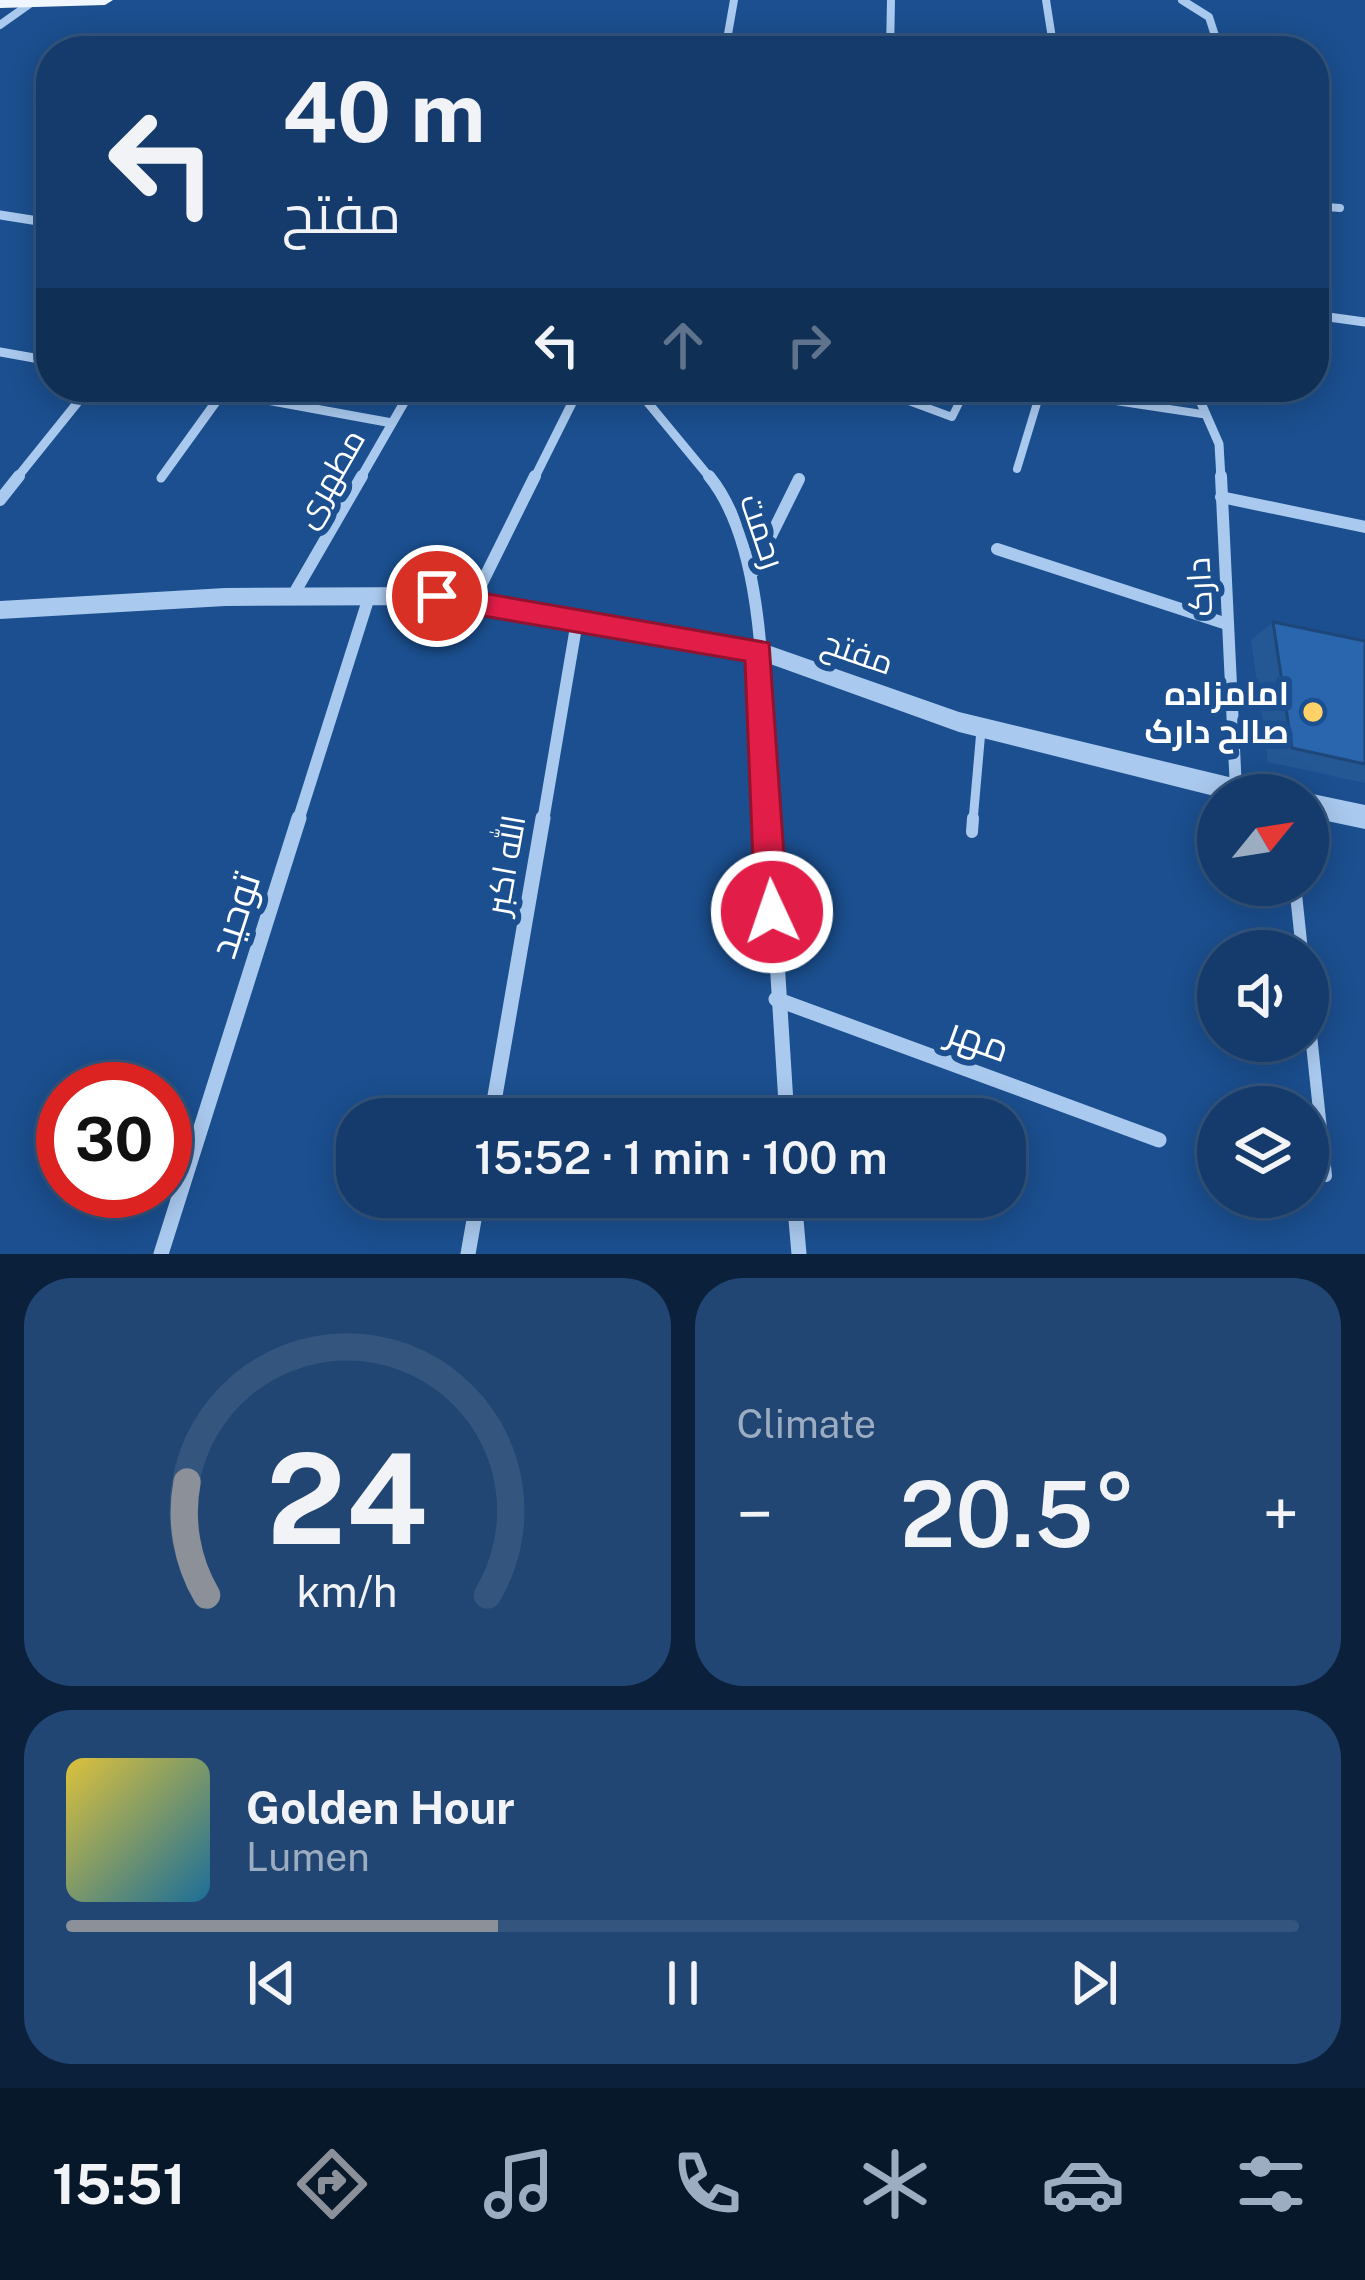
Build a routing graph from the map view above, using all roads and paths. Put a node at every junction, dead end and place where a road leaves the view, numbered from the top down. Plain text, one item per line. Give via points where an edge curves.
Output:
1 (105, 0) edge
2 (734, 0) edge
3 (891, 0) edge
4 (1046, 0) edge
5 (1182, 0) edge
6 (31, 2) edge
7 (0, 3) edge
8 (0, 26) edge
9 (728, 36) edge
10 (890, 36) edge
11 (1052, 36) edge
12 (1215, 36) edge
13 (1329, 207) edge
14 (1340, 208) dead end
15 (0, 215) edge
16 (36, 218) edge
17 (1329, 317) edge
18 (1365, 322) edge
19 (0, 352) edge
20 (36, 358) edge
21 (79, 402) edge
22 (216, 402) edge
23 (278, 402) edge
24 (404, 402) edge
25 (572, 402) edge
26 (647, 402) edge
27 (912, 402) edge
28 (960, 402) edge
29 (1037, 402) edge
30 (1118, 402) edge
31 (1198, 402) edge
32 (1202, 415) junction
33 (392, 423) junction
34 (1017, 470) dead end
35 (161, 478) dead end
36 (800, 479) dead end
37 (1221, 497) junction
38 (0, 500) edge
39 (1365, 527) edge
40 (997, 549) dead end
41 (753, 572) junction
42 (292, 597) junction
43 (369, 597) junction
44 (472, 603) junction
45 (0, 610) edge
46 (578, 621) junction
47 (1228, 625) junction
48 (759, 651) junction
49 (981, 728) junction
50 (1245, 774) edge
51 (1197, 781) edge
52 (1329, 810) edge
53 (1365, 817) edge
54 (972, 832) dead end
55 (776, 999) junction
56 (495, 1098) edge
57 (785, 1098) edge
58 (1159, 1140) dead end
59 (474, 1218) edge
60 (796, 1218) edge
61 (161, 1254) edge
62 (468, 1254) edge
63 (799, 1254) edge

1 - 6 main road
2 - 9 street
3 - 10 street
4 - 11 street
5 - 12 street via 1208,17
6 - 7 main road
6 - 8 street
13 - 14 street
15 - 16 street
17 - 18 street
19 - 20 street
21 - 38 street
22 - 35 street
23 - 33 street
24 - 33 street, مطهری
25 - 44 street
26 - 41 street, رحمت via 727,498
27 - 28 lane via 952,417
29 - 34 lane
30 - 32 lane
31 - 32 street, دارک
32 - 37 street, دارک via 1219,444
33 - 42 street, مطهری
36 - 41 street
37 - 39 street
37 - 47 street, دارک
40 - 47 street
41 - 48 street, رحمت
42 - 43 street, مفتح
42 - 45 street, مفتح
43 - 44 street, مفتح
43 - 61 street, توحید
44 - 46 street, مفتح
46 - 48 street, مفتح
46 - 56 street, الله اکبر
47 - 50 street, دارک
48 - 49 street, مفتح
48 - 55 street, رحمت
49 - 51 street, مفتح
49 - 54 lane
52 - 53 street
55 - 57 street, رحمت
55 - 58 street, مهر
59 - 62 street
60 - 63 street

